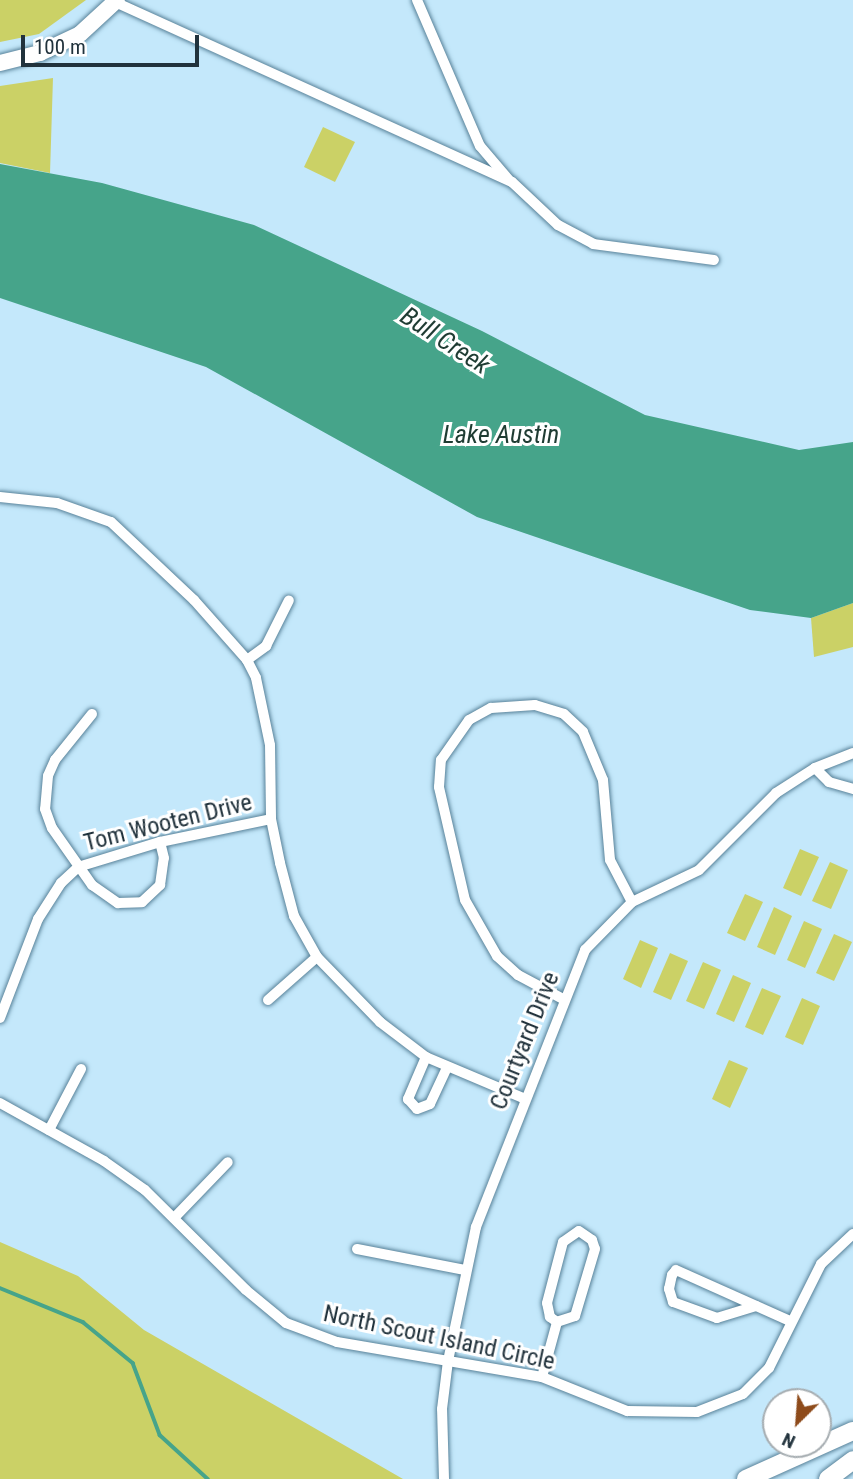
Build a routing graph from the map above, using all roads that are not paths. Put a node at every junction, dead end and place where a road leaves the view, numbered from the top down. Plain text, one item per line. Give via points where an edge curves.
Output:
1 (417, 0) edge
2 (116, 1) edge
3 (0, 63) edge
4 (512, 182) junction
5 (714, 260) dead end
6 (0, 497) edge
7 (289, 600) dead end
8 (247, 660) junction
9 (92, 714) dead end
10 (853, 753) edge
11 (815, 768) junction
12 (853, 789) edge
13 (271, 819) junction
14 (160, 842) junction
15 (78, 867) junction
16 (632, 902) junction
17 (317, 957) junction
18 (562, 999) junction
19 (268, 1000) dead end
20 (0, 1018) edge
21 (426, 1057) junction
22 (447, 1068) junction
23 (80, 1069) dead end
24 (523, 1098) junction
25 (0, 1103) edge
26 (49, 1130) junction
27 (228, 1162) dead end
28 (175, 1217) junction
29 (853, 1234) edge
30 (357, 1249) dead end
31 (465, 1270) junction
32 (757, 1306) junction
33 (790, 1321) junction
34 (557, 1322) junction
35 (448, 1361) junction
36 (542, 1377) junction
37 (853, 1432) edge
38 (853, 1460) edge
39 (444, 1479) edge
40 (746, 1479) edge
41 (828, 1479) edge

1 - 4 street via 480,146
2 - 3 main road via 80,34 40,53
2 - 4 street
4 - 5 street via 558,225 593,244
6 - 8 street via 57,503 111,522 194,600
7 - 8 street via 266,646
8 - 13 street via 256,678 270,744
9 - 15 street via 55,760 45,792 52,828
10 - 11 street, Courtyard Drive
11 - 12 street via 829,782
11 - 16 street, Courtyard Drive via 776,793 699,870
13 - 14 street, Tom Wooten Drive
13 - 17 street via 294,916
14 - 15 street, Tom Wooten Drive
14 - 15 street via 164,858 160,885 142,902 118,903 92,885
15 - 20 street, Tom Wooten Drive via 61,883 38,919
16 - 18 street, Courtyard Drive via 585,950
16 - 18 street via 610,860 603,780 583,732 564,714 535,705 491,708 469,720 441,760 439,787 465,900 497,956 518,975
17 - 19 street
17 - 21 street via 380,1022
18 - 24 street, Courtyard Drive
21 - 22 street
21 - 22 street via 408,1099 417,1110 430,1104
22 - 24 street
23 - 26 street
24 - 31 street, Courtyard Drive
25 - 26 street, North Scout Island Circle
26 - 28 street, North Scout Island Circle via 104,1161
27 - 28 street
28 - 35 street, North Scout Island Circle via 246,1290 286,1323 337,1342
29 - 33 street, North Scout Island Circle via 821,1264
30 - 31 street
31 - 35 street, Courtyard Drive
32 - 32 street via 717,1318 673,1302 668,1289 677,1270
32 - 33 street
33 - 36 street, North Scout Island Circle via 757,1382 743,1394 697,1412 626,1412
34 - 34 street via 575,1316 595,1250 592,1240 579,1231 563,1242 547,1303 550,1317
34 - 36 street
35 - 36 street, North Scout Island Circle
35 - 39 street, Courtyard Drive via 442,1409
37 - 40 highway
38 - 41 highway

